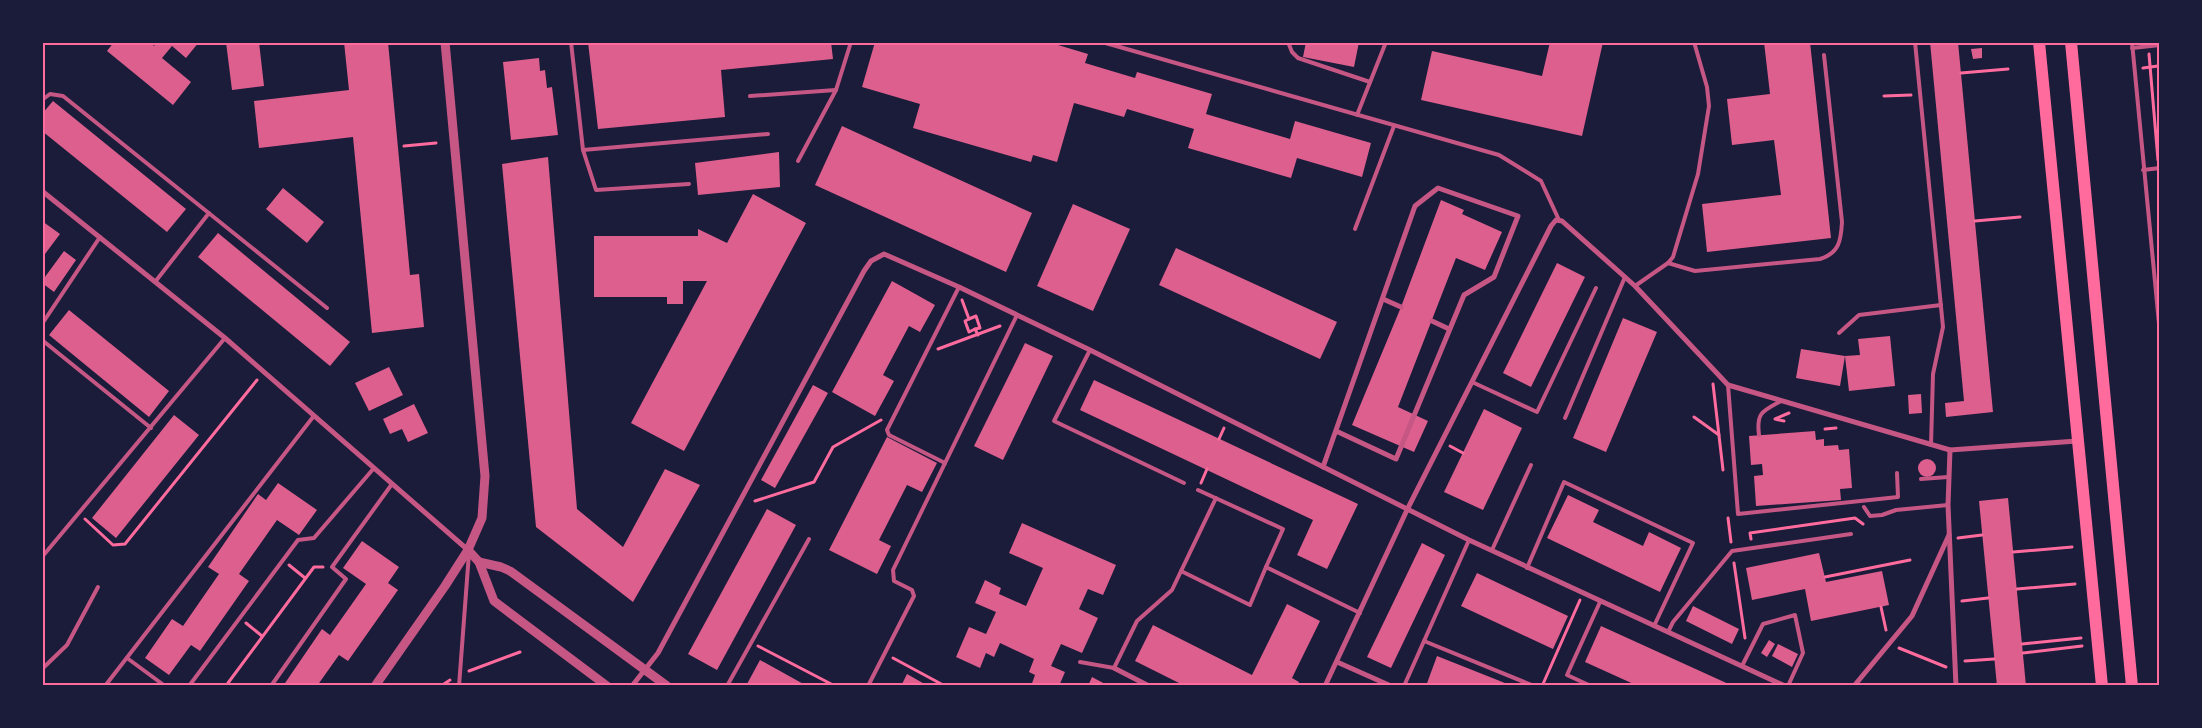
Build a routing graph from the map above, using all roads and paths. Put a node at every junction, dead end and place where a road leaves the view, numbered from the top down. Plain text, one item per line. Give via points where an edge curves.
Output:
1 (445, 42) edge
2 (571, 42) edge
3 (851, 42) edge
4 (1102, 42) edge
5 (1288, 42) edge
6 (1386, 42) edge
7 (1694, 42) edge
8 (1915, 42) edge
9 (2038, 42) edge
10 (2071, 42) edge
11 (2132, 42) edge
12 (2160, 45) edge
13 (2148, 46) junction
14 (2132, 48) junction
15 (1824, 55) dead end
16 (2008, 68) dead end
17 (1961, 73) dead end
18 (1370, 82) junction
19 (836, 90) junction
20 (1920, 94) junction
21 (750, 96) dead end
22 (1884, 96) dead end
23 (42, 100) edge
24 (1357, 115) junction
25 (1394, 126) junction
26 (768, 134) dead end
27 (436, 143) dead end
28 (404, 146) dead end
29 (583, 150) junction
30 (798, 161) dead end
31 (2159, 168) edge
32 (2144, 170) junction
33 (689, 184) dead end
34 (42, 191) edge
35 (210, 213) junction
36 (2020, 217) dead end
37 (1559, 220) junction
38 (1975, 221) dead end
39 (1355, 229) dead end
40 (100, 237) junction
41 (1668, 263) junction
42 (1625, 277) junction
43 (154, 282) junction
44 (1635, 286) junction
45 (1596, 288) dead end
46 (959, 289) junction
47 (1383, 299) junction
48 (1941, 305) junction
49 (1401, 307) dead end
50 (327, 308) dead end
51 (1016, 318) junction
52 (970, 319) junction
53 (1432, 321) dead end
54 (2159, 323) edge
55 (42, 324) edge
56 (975, 329) junction
57 (1449, 329) junction
58 (1839, 333) dead end
59 (2160, 334) edge
60 (978, 335) junction
61 (225, 338) junction
62 (42, 340) edge
63 (1090, 350) junction
64 (924, 355) junction
65 (257, 380) dead end
66 (1713, 381) dead end
67 (1472, 382) junction
68 (1728, 385) junction
69 (1782, 401) junction
70 (895, 411) junction
71 (1789, 413) dead end
72 (313, 417) junction
73 (1694, 417) dead end
74 (1565, 418) dead end
75 (1784, 422) dead end
76 (1224, 427) dead end
77 (151, 428) junction
78 (1336, 431) junction
79 (1719, 435) junction
80 (1759, 435) dead end
81 (1219, 439) dead end
82 (2078, 440) junction
83 (1931, 445) junction
84 (1449, 446) dead end
85 (1950, 450) junction
86 (1463, 453) dead end
87 (945, 463) junction
88 (1531, 465) dead end
89 (1323, 467) junction
90 (374, 468) junction
91 (1897, 473) dead end
92 (1724, 474) dead end
93 (1948, 477) junction
94 (1921, 478) dead end
95 (392, 484) junction
96 (1184, 484) dead end
97 (1198, 490) dead end
98 (1216, 498) junction
99 (755, 501) dead end
100 (1948, 505) junction
101 (1864, 508) dead end
102 (1408, 510) junction
103 (79, 514) junction
104 (1728, 520) dead end
105 (1871, 526) dead end
106 (1851, 534) dead end
107 (1982, 535) dead end
108 (1949, 536) junction
109 (809, 539) dead end
110 (1469, 540) junction
111 (2072, 547) dead end
112 (1752, 548) junction
113 (468, 550) junction
114 (1492, 550) junction
115 (1732, 551) junction
116 (2013, 552) dead end
117 (42, 557) edge
118 (1910, 560) dead end
119 (479, 562) junction
120 (332, 567) junction
121 (1266, 567) junction
122 (1527, 568) junction
123 (1181, 571) junction
124 (298, 572) dead end
125 (306, 578) junction
126 (1825, 578) dead end
127 (2076, 584) dead end
128 (98, 587) dead end
129 (2017, 589) dead end
130 (1988, 598) dead end
131 (1580, 600) dead end
132 (1600, 602) junction
133 (1952, 602) junction
134 (1881, 607) dead end
135 (1360, 613) junction
136 (1654, 626) junction
137 (255, 630) dead end
138 (1886, 630) dead end
139 (1668, 632) junction
140 (262, 636) junction
141 (2081, 638) dead end
142 (751, 642) junction
143 (1424, 642) junction
144 (2022, 644) dead end
145 (2082, 646) dead end
146 (1899, 648) dead end
147 (520, 652) dead end
148 (2023, 653) dead end
149 (885, 654) junction
150 (1747, 656) junction
151 (126, 658) junction
152 (1994, 659) dead end
153 (1955, 661) junction
154 (1080, 662) dead end
155 (1337, 662) junction
156 (1742, 666) junction
157 (1114, 668) junction
158 (42, 669) edge
159 (645, 670) junction
160 (1956, 671) junction
161 (461, 674) junction
162 (105, 686) edge
163 (165, 686) edge
164 (189, 686) edge
165 (230, 686) edge
166 (271, 686) edge
167 (375, 686) edge
168 (441, 686) edge
169 (459, 686) edge
170 (607, 686) edge
171 (632, 686) edge
172 (667, 686) edge
173 (727, 686) edge
174 (835, 686) edge
175 (868, 686) edge
176 (945, 686) edge
177 (1149, 686) edge
178 (1326, 686) edge
179 (1391, 686) edge
180 (1404, 686) edge
181 (1534, 686) edge
182 (1543, 686) edge
183 (1591, 686) edge
184 (1786, 686) edge
185 (1854, 686) edge
186 (1956, 686) edge
187 (2102, 686) edge
188 (2132, 686) edge

1 - 113 street via 485,476 482,518
2 - 29 lane
3 - 19 lane
4 - 24 lane
5 - 18 lane via 1298,58
6 - 18 lane
7 - 41 lane via 1709,106 1698,174 1677,249
8 - 20 lane
9 - 82 main road
10 - 188 main road
11 - 14 lane
12 - 13 lane
13 - 14 lane
13 - 31 path
14 - 32 lane
15 - 41 lane via 1842,222 1837,247 1831,255 1820,259 1705,270 1685,269
16 - 17 path
18 - 24 lane
19 - 21 lane
19 - 30 lane
20 - 22 path
20 - 48 lane
23 - 35 lane via 50,94 63,96
24 - 25 lane
25 - 37 lane via 1499,155 1541,181
25 - 39 lane
26 - 29 lane
27 - 28 path
29 - 33 lane via 596,190
31 - 32 lane
32 - 54 lane
34 - 40 street
35 - 43 lane
35 - 50 lane
36 - 38 path
37 - 42 street
37 - 67 street via 1553,222
40 - 43 street
40 - 55 lane
41 - 44 lane
42 - 44 street
42 - 74 lane
43 - 61 street
44 - 68 street
45 - 67 lane via 1537,412
46 - 51 street
46 - 52 path
46 - 64 lane
46 - 159 street via 884,254 870,261 658,653
47 - 49 street
47 - 57 street via 1415,206 1438,188 1518,216 1494,277 1464,295
47 - 78 street
48 - 58 lane via 1859,315
48 - 83 lane via 1943,327 1933,374
51 - 60 path
51 - 63 street
51 - 87 lane
52 - 56 path via 965,321 969,332
52 - 56 path via 976,316 980,328
53 - 57 street
54 - 59 lane
56 - 60 path
57 - 78 street via 1396,459
60 - 64 path
61 - 72 street
61 - 77 lane
62 - 77 lane
63 - 89 street
63 - 96 lane via 1054,422
64 - 70 lane
65 - 103 path via 125,544 113,545
66 - 79 path
67 - 102 street
68 - 69 street
68 - 91 lane via 1738,514 1898,497
69 - 80 lane via 1763,411 1757,420
69 - 83 street
70 - 87 lane via 887,430 889,435
70 - 99 path via 833,447 814,482
71 - 75 path via 1775,419
72 - 90 street
72 - 151 lane
73 - 79 path
76 - 81 path
77 - 103 lane
78 - 89 street
79 - 92 path
82 - 85 street
82 - 187 main road
83 - 85 street
84 - 86 path
85 - 93 street
87 - 149 lane via 893,570 894,581 912,590 914,596
88 - 114 lane
89 - 102 street
90 - 95 street
90 - 164 lane via 314,538 298,540
93 - 94 lane
93 - 100 street
95 - 113 street
95 - 120 lane
97 - 98 lane
98 - 121 lane via 1283,529
98 - 123 lane
100 - 101 lane via 1870,516
100 - 108 street
102 - 110 street
102 - 135 street
103 - 117 lane
104 - 115 path
105 - 112 path via 1855,518 1750,533
106 - 112 lane
107 - 108 path
108 - 133 street
108 - 185 street via 1912,616
109 - 142 lane
110 - 114 street
110 - 143 lane
111 - 116 path
112 - 115 lane
113 - 119 street
113 - 161 lane
113 - 167 street
114 - 122 street
115 - 139 lane
115 - 150 path
118 - 126 path
119 - 159 street via 510,572
119 - 170 street via 494,601
120 - 125 path via 314,567
120 - 166 lane via 346,579
121 - 123 lane via 1250,605
121 - 135 lane
122 - 132 street
122 - 136 lane via 1564,482 1693,543
123 - 157 lane via 1172,590 1137,622
124 - 125 path
125 - 140 path
127 - 129 path
128 - 158 lane via 67,645
130 - 133 path
131 - 182 path
132 - 136 street
132 - 183 lane via 1567,675
133 - 153 street
134 - 138 path
135 - 155 street
136 - 139 street
137 - 140 path
139 - 156 street
140 - 165 path via 228,683
141 - 144 path
142 - 173 lane
142 - 174 path
143 - 180 lane
143 - 181 lane
145 - 148 path
146 - 160 path
147 - 161 path
149 - 175 lane
149 - 176 path
150 - 156 lane
150 - 184 lane via 1762,624 1795,615 1803,653
151 - 162 lane
151 - 163 lane
152 - 153 path
153 - 160 street
154 - 157 lane
155 - 178 street
155 - 179 street
156 - 184 street
157 - 177 street
159 - 171 street
159 - 172 street
160 - 186 street
161 - 168 path
161 - 169 lane

